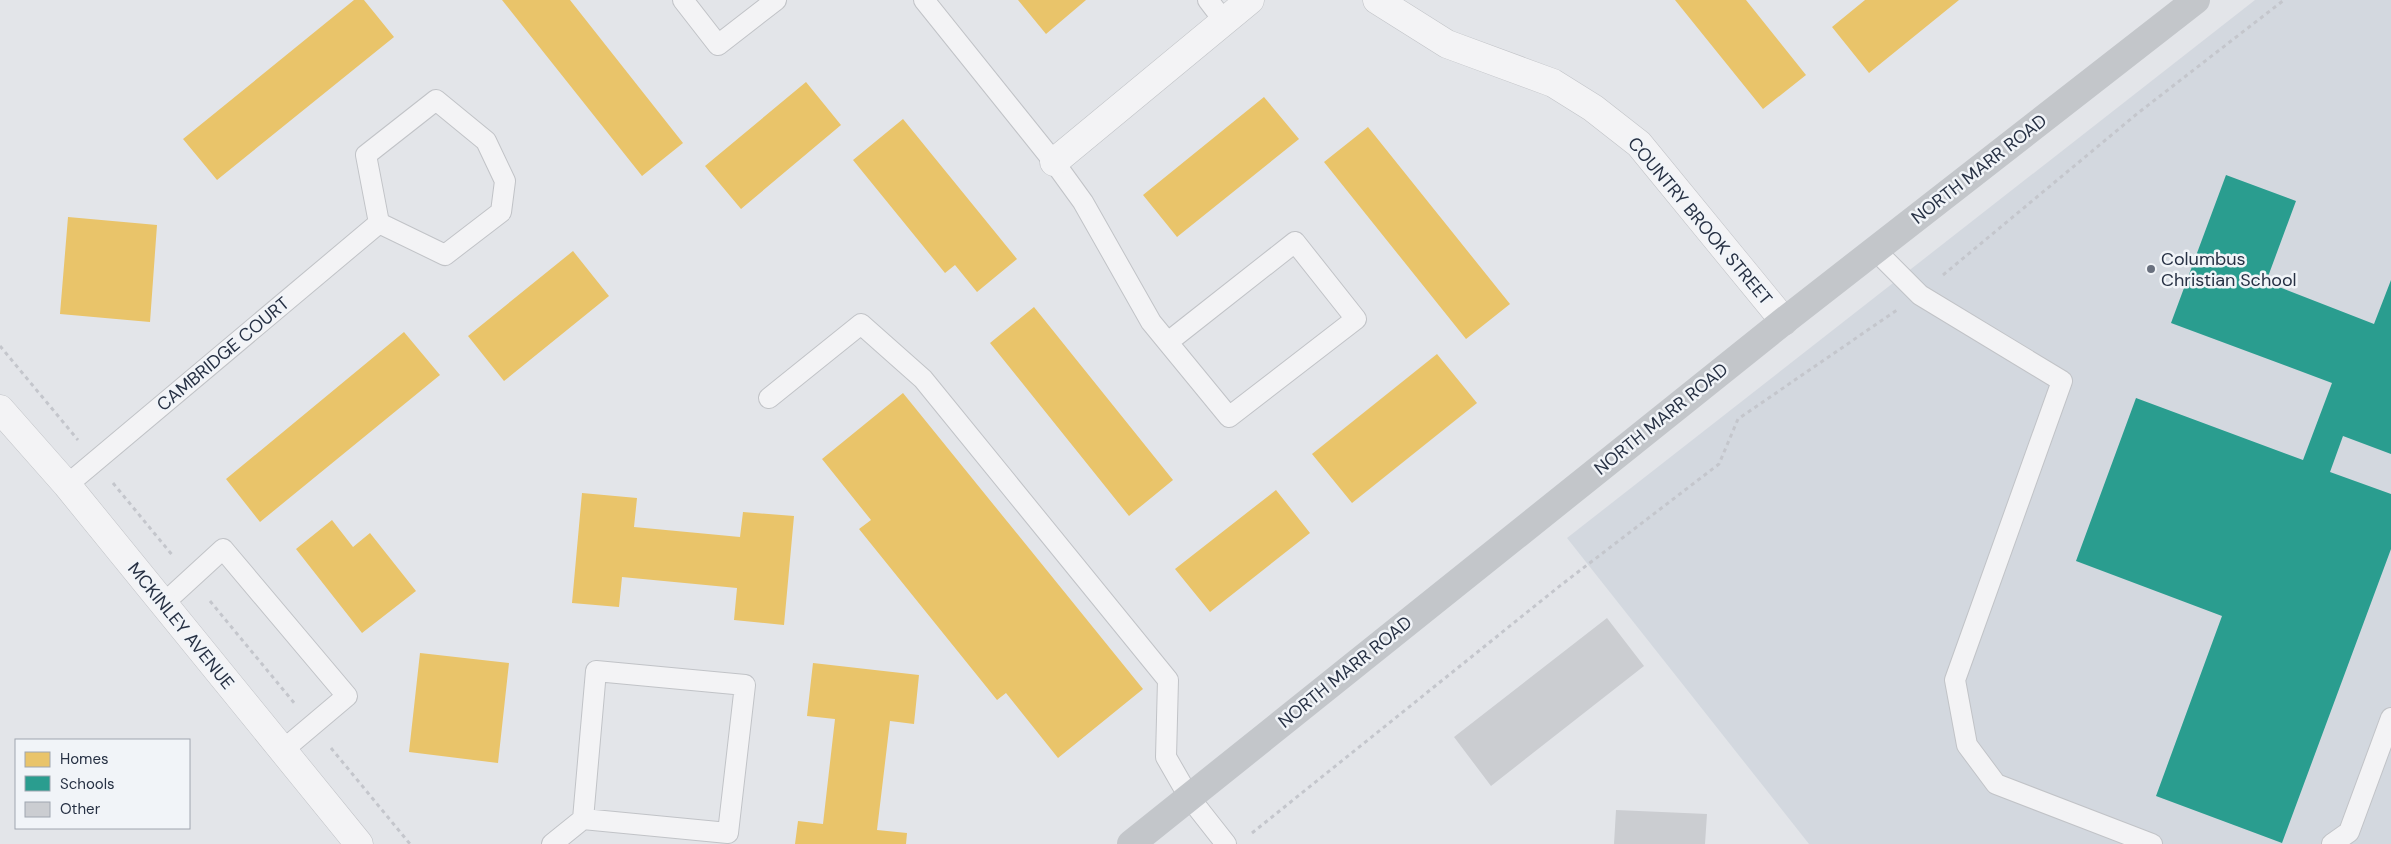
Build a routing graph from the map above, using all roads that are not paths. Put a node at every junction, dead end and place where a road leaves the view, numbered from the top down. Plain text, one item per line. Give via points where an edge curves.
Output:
1 (682, 0) edge
2 (776, 0) edge
3 (924, 0) edge
4 (1208, 0) edge
5 (1250, 0) edge
6 (1376, 0) edge
7 (2196, 0) edge
8 (1224, 21) junction
9 (1054, 162) junction
10 (378, 223) junction
11 (1875, 250) junction
12 (1784, 321) junction
13 (1168, 342) junction
14 (769, 398) dead end
15 (0, 409) edge
16 (67, 485) junction
17 (163, 604) junction
18 (2391, 718) edge
19 (283, 750) junction
20 (1190, 797) junction
21 (583, 819) junction
22 (359, 844) edge
23 (552, 844) edge
24 (1131, 844) edge
25 (1226, 844) edge
26 (2152, 844) edge
27 (2332, 844) edge

1 - 2 lane via 718,45
3 - 9 lane
4 - 8 lane
5 - 8 street
6 - 12 street, COUNTRY BROOK STREET via 1447,44 1552,83 1601,114 1639,144
7 - 11 street, NORTH MARR ROAD
8 - 9 street
9 - 13 lane via 1083,202 1151,322
10 - 10 lane via 445,255 501,212 506,181 486,140 436,100 366,155
10 - 16 lane, CAMBRIDGE COURT
11 - 12 street, NORTH MARR ROAD
11 - 26 lane via 1920,294 2062,381 1956,680 1966,745 1996,784
12 - 20 street, NORTH MARR ROAD
13 - 13 lane via 1295,242 1356,319 1229,417
14 - 20 lane via 861,324 922,379 1168,680 1166,757
15 - 16 street, MCKINLEY AVENUE
16 - 17 street, MCKINLEY AVENUE
17 - 19 street, MCKINLEY AVENUE
17 - 19 lane via 223,549 348,696
18 - 27 lane via 2349,832
19 - 22 street, MCKINLEY AVENUE
20 - 24 street, NORTH MARR ROAD
20 - 25 lane
21 - 21 lane via 728,833 744,685 596,671
21 - 23 lane

